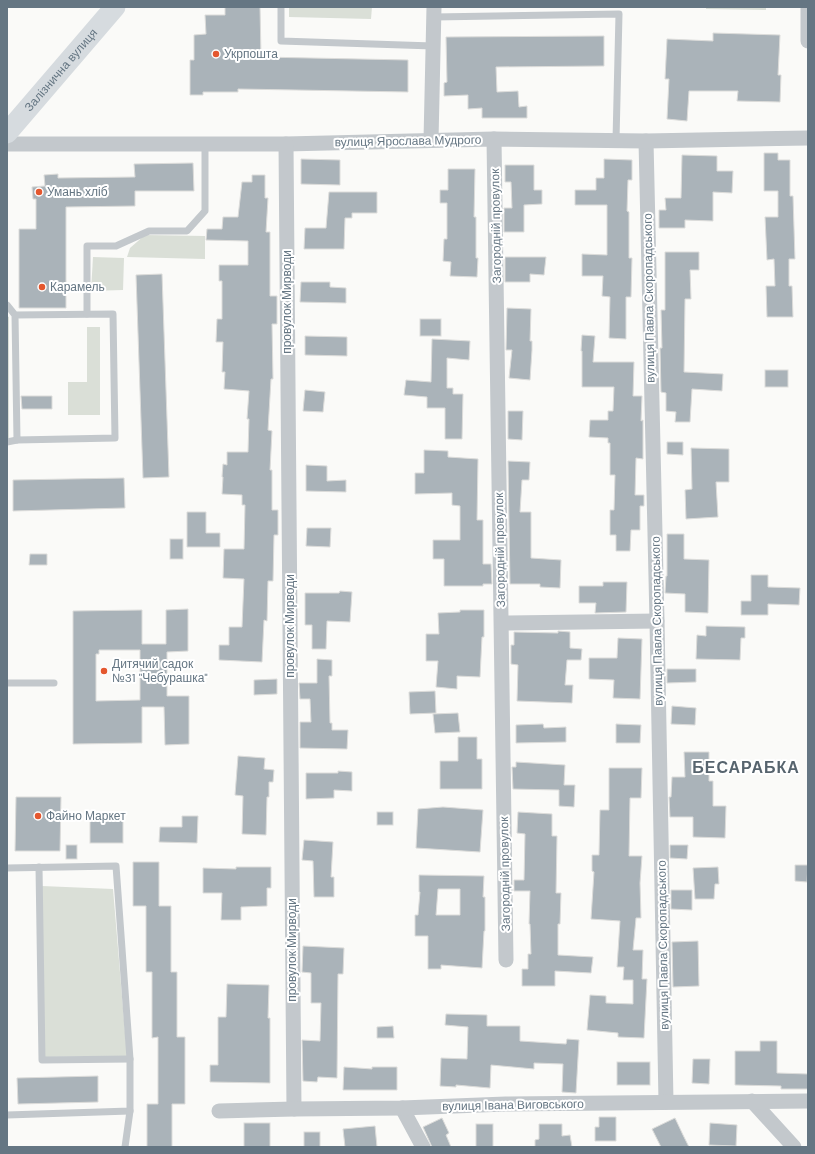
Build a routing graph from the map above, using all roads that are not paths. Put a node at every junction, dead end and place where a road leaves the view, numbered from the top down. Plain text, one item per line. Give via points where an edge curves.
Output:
1 (115, 7) edge
2 (281, 7) edge
3 (808, 7) edge
4 (434, 12) edge
5 (808, 41) edge
6 (433, 46) junction
7 (7, 133) edge
8 (808, 138) edge
9 (494, 139) junction
10 (431, 140) junction
11 (616, 140) junction
12 (646, 140) junction
13 (7, 144) edge
14 (205, 144) junction
15 (286, 144) junction
16 (7, 305) edge
17 (87, 314) junction
18 (15, 315) junction
19 (17, 440) junction
20 (7, 442) edge
21 (657, 620) junction
22 (502, 623) junction
23 (7, 683) edge
24 (54, 683) dead end
25 (40, 867) junction
26 (7, 868) edge
27 (506, 960) dead end
28 (130, 1059) junction
29 (752, 1101) junction
30 (808, 1101) edge
31 (666, 1102) junction
32 (402, 1108) junction
33 (294, 1109) junction
34 (130, 1111) junction
35 (218, 1111) dead end
36 (7, 1115) edge
37 (125, 1147) edge
38 (422, 1147) edge
39 (794, 1147) edge

1 - 7 main road, Залізнична вулиця
2 - 6 lane via 281,41
3 - 5 street
4 - 6 street
4 - 11 lane via 619,14
6 - 10 street
8 - 12 street, вулиця Ярослава Мудрого
9 - 10 street, вулиця Ярослава Мудрого
9 - 11 street, вулиця Ярослава Мудрого
9 - 22 street, Загородній провулок
10 - 15 street, вулиця Ярослава Мудрого
11 - 12 street, вулиця Ярослава Мудрого
12 - 21 street, вулиця Павла Скоропадського
13 - 14 street, вулиця Ярослава Мудрого
14 - 15 street, вулиця Ярослава Мудрого
14 - 17 lane via 205,211 187,231 149,231 116,246 87,246
15 - 33 street, провулок Мирводи
16 - 18 lane
17 - 18 lane
17 - 19 lane via 113,314 115,438
18 - 19 lane
19 - 20 lane
21 - 22 street
21 - 31 street, вулиця Павла Скоропадського
22 - 27 street, Загородній провулок
23 - 24 lane
25 - 26 lane
25 - 28 lane via 116,866
25 - 28 lane via 42,1060
28 - 34 lane
29 - 30 street, вулиця Івана Виговського
29 - 31 street, вулиця Івана Виговського
29 - 39 street
31 - 32 street, вулиця Івана Виговського
32 - 33 street, вулиця Івана Виговського
32 - 38 street
33 - 35 street, вулиця Івана Виговського
34 - 36 lane
34 - 37 lane

